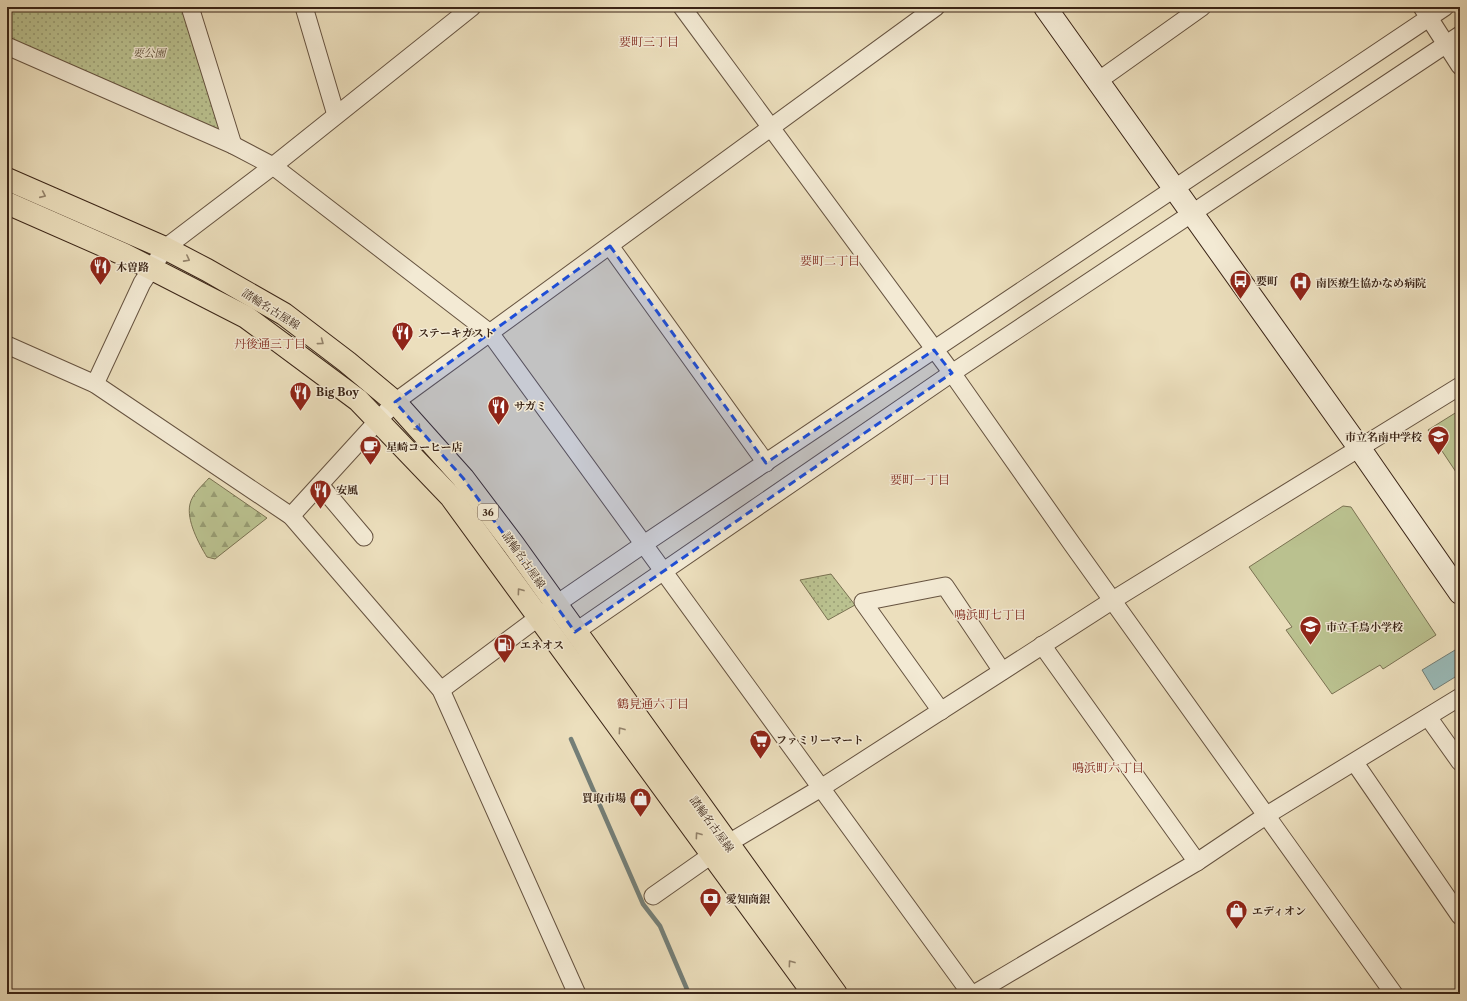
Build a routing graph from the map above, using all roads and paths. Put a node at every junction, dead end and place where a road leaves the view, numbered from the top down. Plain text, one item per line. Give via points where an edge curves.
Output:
1 (190, 7) edge
2 (304, 7) edge
3 (472, 7) edge
4 (682, 7) edge
5 (936, 7) edge
6 (1045, 7) edge
7 (1202, 7) edge
8 (1445, 7) edge
9 (1425, 13) edge
10 (1460, 35) edge
11 (1446, 45) junction
12 (7, 46) edge
13 (1460, 66) edge
14 (1098, 81) junction
15 (336, 115) junction
16 (772, 128) junction
17 (233, 145) junction
18 (273, 166) junction
19 (7, 179) edge
20 (1173, 188) junction
21 (7, 203) edge
22 (1192, 214) junction
23 (610, 246) junction
24 (165, 248) junction
25 (152, 269) junction
26 (490, 332) junction
27 (7, 345) edge
28 (934, 350) junction
29 (952, 373) junction
30 (95, 384) junction
31 (1460, 386) edge
32 (395, 402) junction
33 (378, 421) junction
34 (1360, 449) junction
35 (766, 462) junction
36 (320, 485) junction
37 (291, 516) junction
38 (364, 537) dead end
39 (644, 544) junction
40 (663, 570) junction
41 (1460, 593) edge
42 (1113, 600) junction
43 (547, 611) junction
44 (575, 632) junction
45 (1042, 645) junction
46 (1002, 671) junction
47 (441, 690) junction
48 (1460, 696) edge
49 (940, 711) junction
50 (1428, 717) junction
51 (1355, 762) junction
52 (1460, 762) edge
53 (821, 788) junction
54 (1267, 815) junction
55 (720, 850) junction
56 (1197, 862) junction
57 (653, 896) dead end
58 (1460, 916) edge
59 (576, 994) edge
60 (814, 994) edge
61 (836, 994) edge
62 (973, 994) edge
63 (1394, 994) edge

1 - 17 street
2 - 15 street
3 - 15 street
4 - 16 street
5 - 16 street
6 - 14 street
7 - 14 street
8 - 9 street
9 - 11 street
9 - 20 street
10 - 11 street
11 - 13 street
11 - 22 street
12 - 17 street
14 - 20 street
15 - 18 street
16 - 23 street
16 - 28 street
17 - 18 street
18 - 24 street
18 - 26 street
19 -> 24 main road, 諸輪名古屋線 / 36
20 - 22 street
20 - 28 street
21 - 25 main road, 諸輪名古屋線 / 36
22 - 29 street
22 - 34 street
23 - 26 street
23 - 35 street
24 - 25 street
24 -> 32 main road, 諸輪名古屋線 / 36 via 284,314
25 - 30 street via 142,283
25 - 33 main road, 諸輪名古屋線 / 36 via 246,317 358,400
26 - 32 street
26 - 39 street
27 - 30 street
28 - 29 street
28 - 35 street
29 - 40 street
29 - 42 street
30 - 37 street
31 - 34 street
32 - 33 street
32 -> 43 main road, 諸輪名古屋線 / 36 via 462,478 513,544
33 - 36 street
43 -> 33 main road, 諸輪名古屋線 / 36 via 451,497
34 - 41 street
34 - 42 street
35 - 39 street
36 - 37 street
36 - 38 street
37 - 47 street
39 - 40 street
39 - 43 street
40 - 44 street
40 - 53 street
42 - 45 street
42 - 54 street
43 - 44 main road, 諸輪名古屋線 / 36
43 - 47 street
55 -> 43 main road, 諸輪名古屋線 / 36
44 - 55 main road, 諸輪名古屋線 / 36
45 - 46 street
45 - 56 street
46 - 49 street
46 - 49 street via 945,586 863,602
47 - 59 street
48 - 50 street
49 - 53 street
50 - 51 street
50 - 52 street
51 - 54 street
51 - 58 street
53 - 55 street
53 - 62 street
54 - 56 street
54 - 63 street
55 - 57 street
60 -> 55 main road, 諸輪名古屋線 / 36
55 - 61 main road, 諸輪名古屋線 / 36
56 - 62 street

